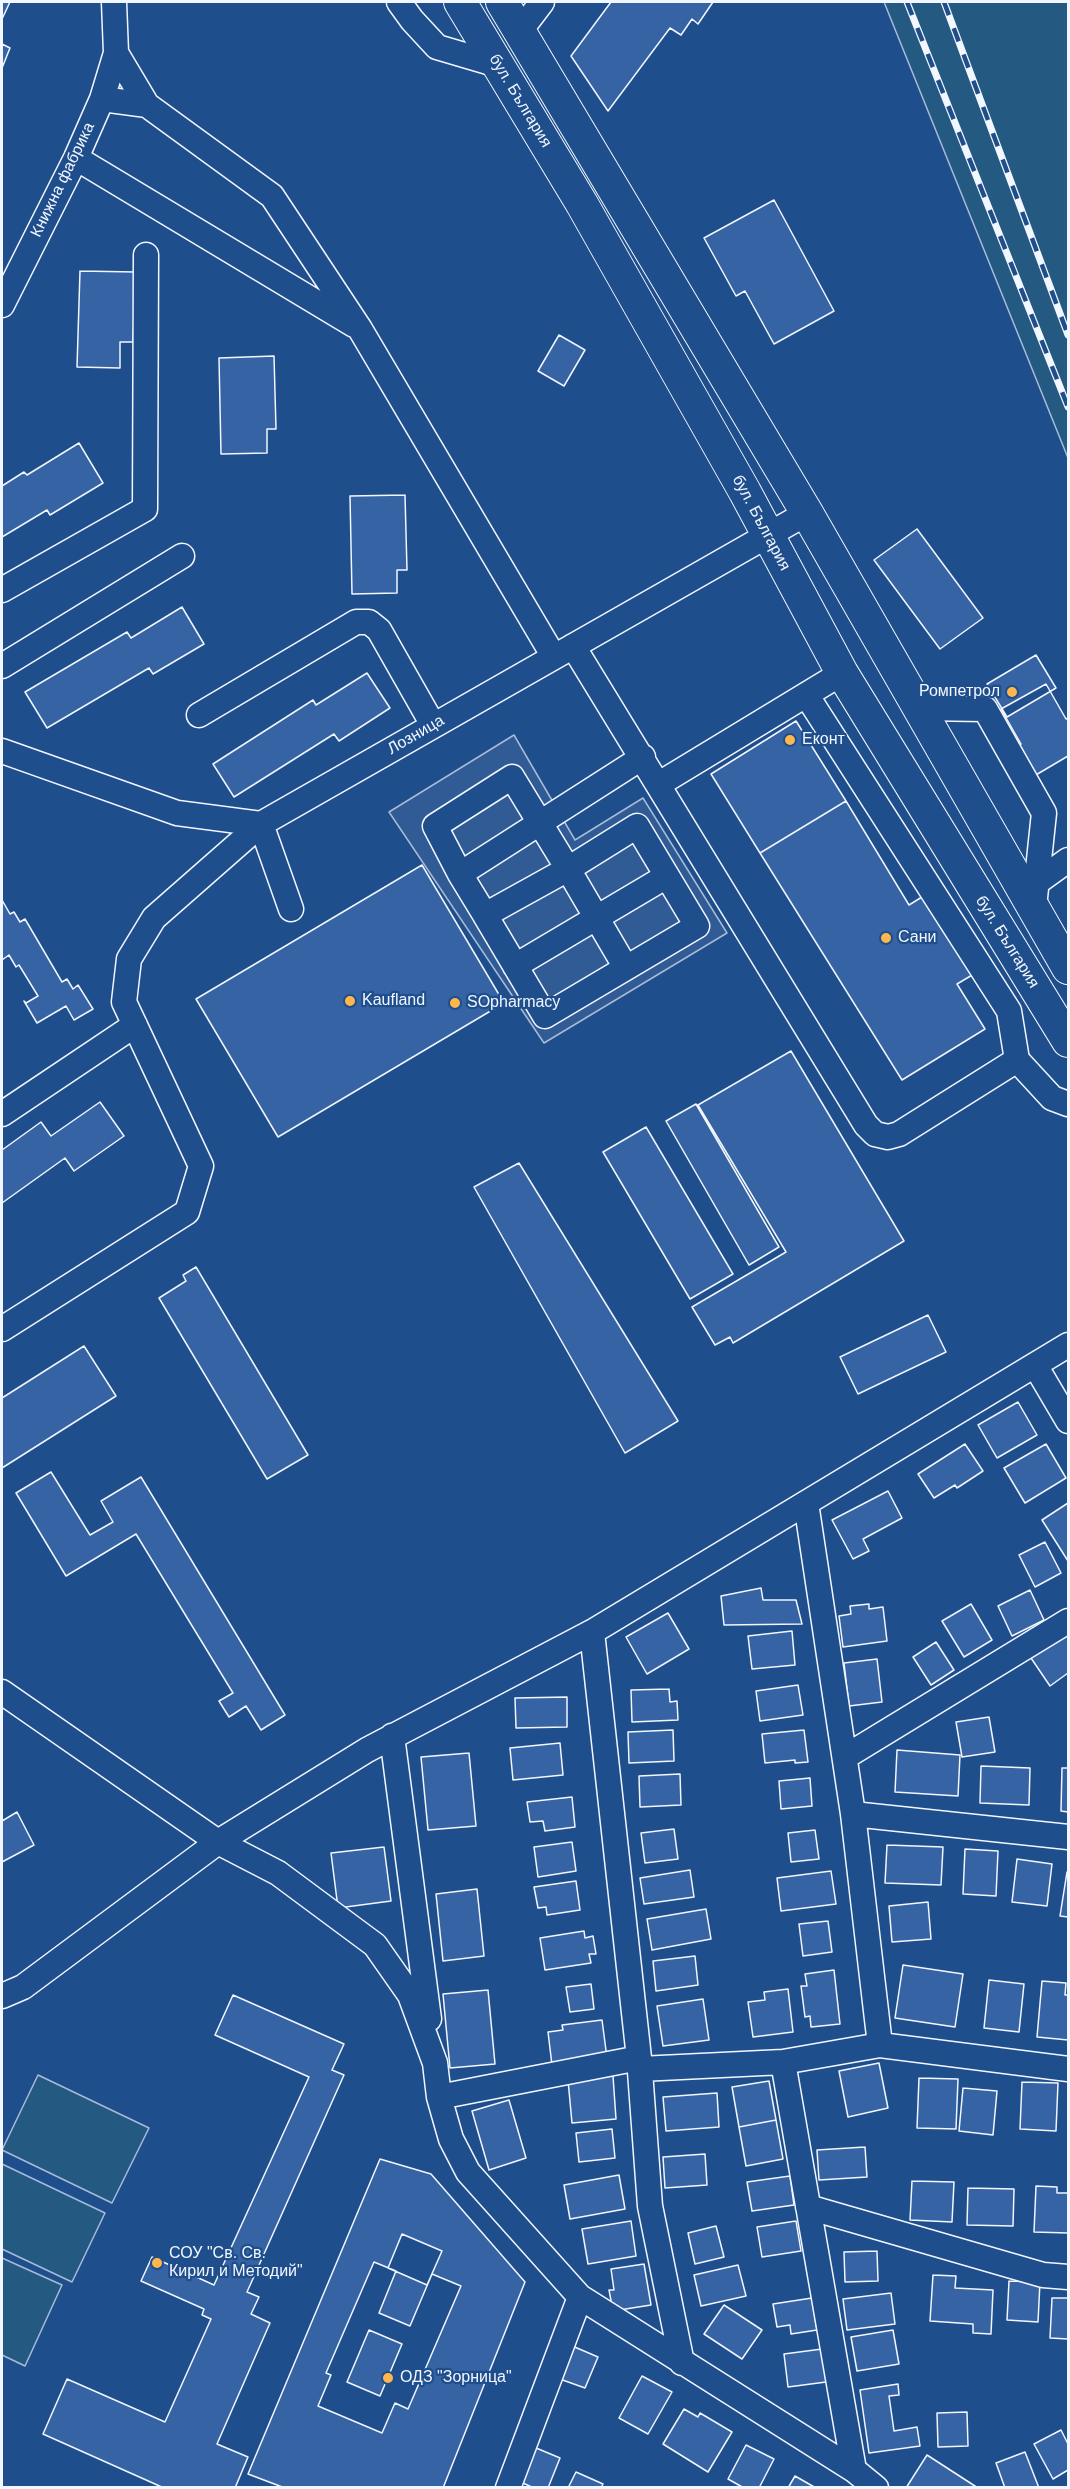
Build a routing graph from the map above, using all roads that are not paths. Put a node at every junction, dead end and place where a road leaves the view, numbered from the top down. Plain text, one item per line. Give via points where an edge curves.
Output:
1 (114, 2) edge
2 (399, 2) edge
3 (460, 2) edge
4 (502, 2) edge
5 (542, 2) edge
6 (520, 32) junction
7 (116, 53) junction
8 (498, 65) junction
9 (102, 99) junction
10 (147, 105) junction
11 (75, 158) junction
12 (147, 255) dead end
13 (2, 305) edge
14 (360, 329) junction
15 (807, 513) junction
16 (768, 535) junction
17 (182, 556) dead end
18 (2, 591) edge
19 (564, 651) junction
20 (2, 666) edge
21 (842, 673) junction
22 (807, 696) junction
23 (919, 708) junction
24 (199, 715) dead end
25 (434, 725) junction
26 (2, 751) edge
27 (643, 757) junction
28 (659, 784) junction
29 (540, 823) junction
30 (261, 824) junction
31 (1068, 860) edge
32 (568, 869) junction
33 (460, 874) junction
34 (667, 876) junction
35 (1035, 895) junction
36 (291, 909) dead end
37 (485, 915) junction
38 (596, 918) junction
39 (515, 966) junction
40 (626, 968) junction
41 (1068, 968) edge
42 (135, 1025) junction
43 (1068, 1041) edge
44 (1017, 1060) junction
45 (1068, 1104) edge
46 (2, 1114) edge
47 (2, 1329) edge
48 (1068, 1345) edge
49 (1035, 1365) junction
50 (1068, 1421) edge
51 (806, 1503) junction
52 (1068, 1621) edge
53 (592, 1632) junction
54 (2, 1692) edge
55 (392, 1736) junction
56 (845, 1757) junction
57 (853, 1814) junction
58 (1068, 1837) edge
59 (218, 1842) junction
60 (2, 1996) edge
61 (880, 2046) junction
62 (783, 2062) junction
63 (435, 2063) junction
64 (639, 2064) junction
65 (1068, 2069) edge
66 (439, 2097) junction
67 (808, 2207) junction
68 (1068, 2277) edge
69 (580, 2297) junction
70 (682, 2363) junction
71 (854, 2470) junction
72 (508, 2487) edge
73 (876, 2487) edge

1 - 7 street
2 - 8 street via 438,47
3 - 8 main road, бул. България
4 - 6 main road
5 - 6 street
6 - 15 main road
7 - 9 street, Книжна фабрика
7 - 10 street
8 - 16 main road, бул. България via 582,204
9 - 10 street
9 - 11 street, Книжна фабрика
10 - 14 street via 272,196
11 - 13 street, Книжна фабрика
11 - 14 street
12 - 18 street via 145,508
14 - 19 street
15 - 16 street, Лозница
15 - 23 main road
16 - 19 street, Лозница
16 - 21 main road, бул. България
17 - 20 street
19 - 25 street, Лозница
19 - 27 street
21 - 22 street
21 - 43 main road, бул. България
22 - 28 street
22 - 44 street via 1010,1011
23 - 35 main road
23 - 35 street via 985,709 1044,813
24 - 25 street via 356,622 369,622 379,630
25 - 30 street, Лозница
26 - 30 street via 177,813
27 - 28 street
27 - 29 street
28 - 44 street via 875,1134 899,1134
29 - 32 street
29 - 33 street
29 - 33 street via 512,777 435,826
30 - 36 street
30 - 42 street, Лозница via 148,927 129,959 124,1002
31 - 35 street
32 - 34 street via 637,826
32 - 37 street
32 - 38 street
33 - 37 street
34 - 38 street
34 - 40 street via 697,926
35 - 41 main road
37 - 39 street
38 - 39 street
38 - 40 street
39 - 40 street via 545,1017
42 - 46 street
42 - 47 street, Лозница via 201,1166 187,1212
44 - 45 street via 1052,1098
48 - 49 street
49 - 50 street
49 - 51 street
51 - 53 street
51 - 56 street
52 - 56 street
53 - 55 street
53 - 64 street
54 - 59 street
55 - 59 street
55 - 63 street
56 - 57 street
57 - 58 street
57 - 61 street
59 - 60 street via 24,1987
59 - 63 street via 278,1873 375,1945 410,1995
61 - 62 street
61 - 65 street
62 - 64 street
62 - 67 street
63 - 66 street
64 - 66 street
64 - 70 street via 650,2206
66 - 69 street via 451,2139 468,2172
67 - 68 street via 1042,2275
67 - 71 street
69 - 70 street
69 - 72 street
70 - 71 street
71 - 73 street

